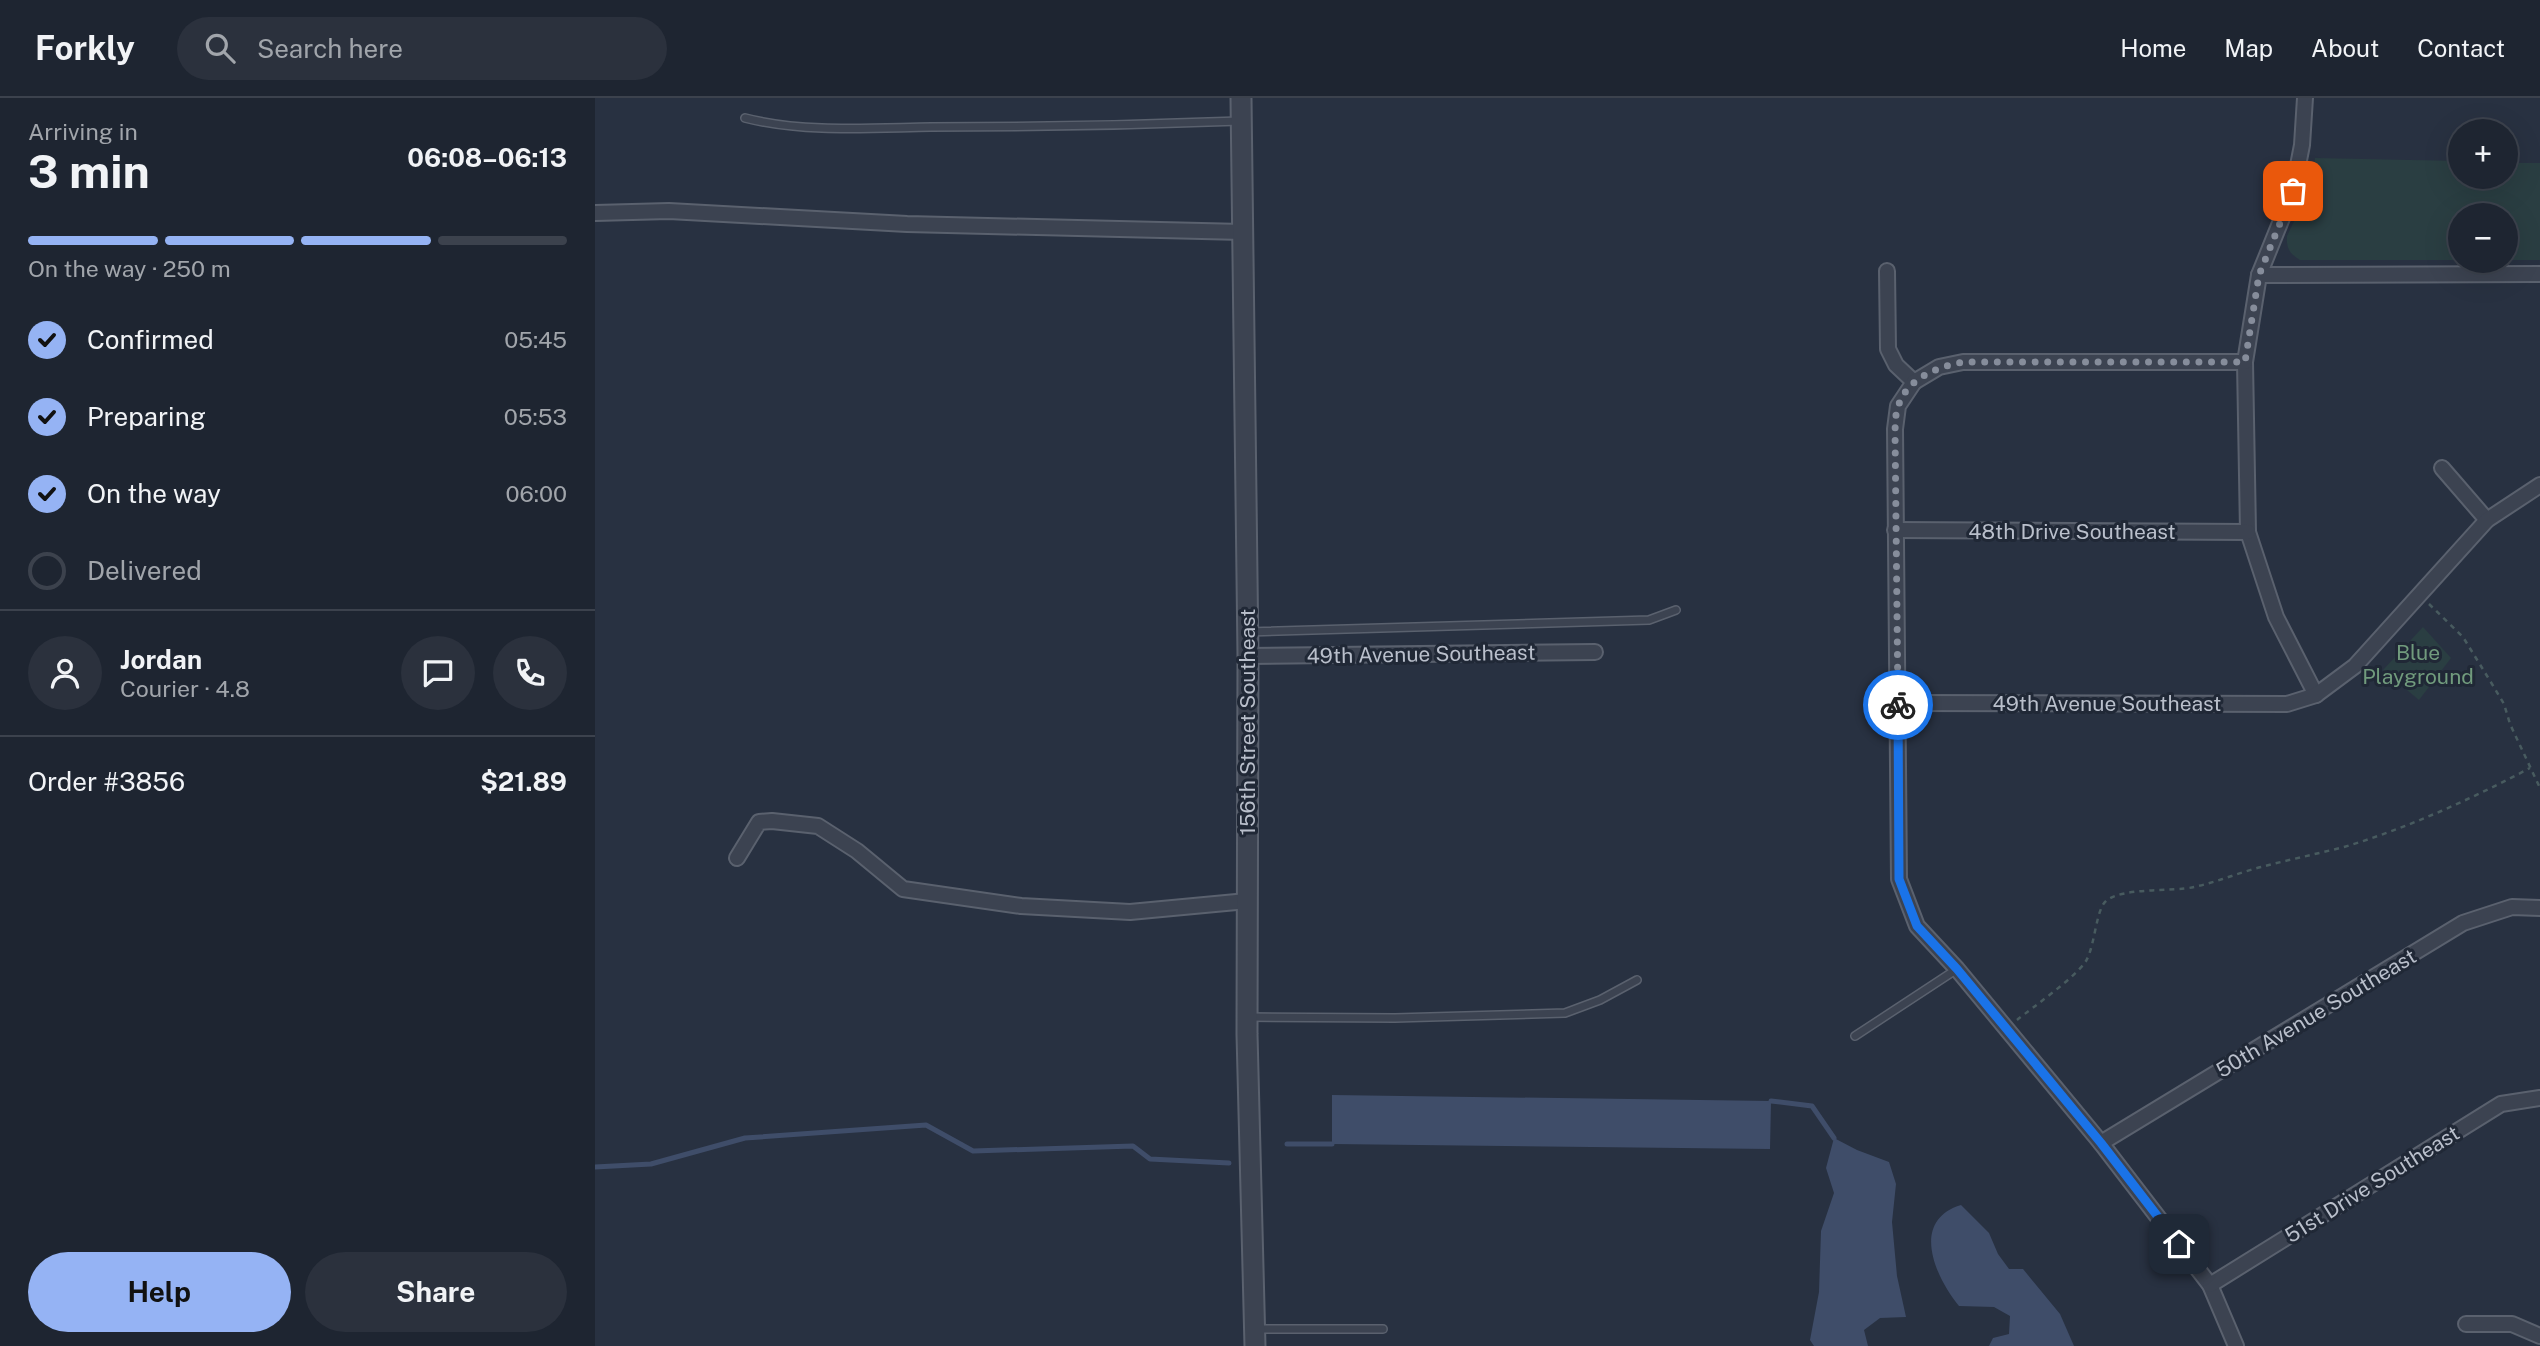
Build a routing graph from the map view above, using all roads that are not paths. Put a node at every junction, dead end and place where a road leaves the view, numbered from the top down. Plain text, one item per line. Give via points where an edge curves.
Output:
1 (1241, 98) edge
2 (2305, 98) edge
3 (745, 118) dead end
4 (1241, 121) junction
5 (595, 213) edge
6 (1243, 232) junction
7 (1887, 271) dead end
8 (2540, 274) edge
9 (2259, 275) junction
10 (2245, 362) junction
11 (1914, 382) junction
12 (2442, 468) dead end
13 (2540, 485) edge
14 (2487, 520) junction
15 (1895, 530) junction
16 (2248, 532) junction
17 (1676, 610) dead end
18 (1247, 632) junction
19 (1595, 652) dead end
20 (1248, 656) junction
21 (2316, 695) junction
22 (1898, 703) junction
23 (737, 858) dead end
24 (1247, 901) junction
25 (2540, 908) edge
26 (1957, 969) junction
27 (1637, 980) dead end
28 (1247, 1017) junction
29 (1855, 1036) dead end
30 (2540, 1098) edge
31 (2101, 1143) junction
32 (2210, 1285) junction
33 (2466, 1324) dead end
34 (1383, 1329) dead end
35 (2540, 1336) edge
36 (1256, 1337) edge
37 (2236, 1346) edge

1 - 4 street, 156th Street Southeast
2 - 9 street via 2293,191
3 - 4 lane via 777,126 897,128
4 - 6 street, 156th Street Southeast
5 - 6 street via 669,211 908,224
6 - 18 street, 156th Street Southeast
7 - 11 street via 1888,349 1896,365
8 - 9 street
9 - 10 street
10 - 11 street via 1963,362 1939,367
10 - 16 street
11 - 15 street via 1898,406 1895,429
12 - 14 street
13 - 14 street
14 - 21 street via 2355,666
15 - 16 street, 48th Drive Southeast
15 - 22 street
16 - 21 street via 2276,617
17 - 18 lane via 1649,620
18 - 20 street, 156th Street Southeast
19 - 20 street, 49th Avenue Southeast
20 - 24 street, 156th Street Southeast
21 - 22 street, 49th Avenue Southeast via 2287,704
22 - 26 street via 1899,879 1917,926
23 - 24 street via 759,822 772,821 818,826 903,889 1021,906 1130,912
24 - 28 street, 156th Street Southeast
25 - 31 street, 50th Avenue Southeast via 2512,907 2463,923
26 - 29 lane
26 - 31 street
27 - 28 lane via 1565,1013
28 - 36 street, 156th Street Southeast
30 - 32 street, 51st Drive Southeast via 2501,1104
31 - 32 street
32 - 37 street
33 - 35 street via 2512,1324
34 - 36 lane

